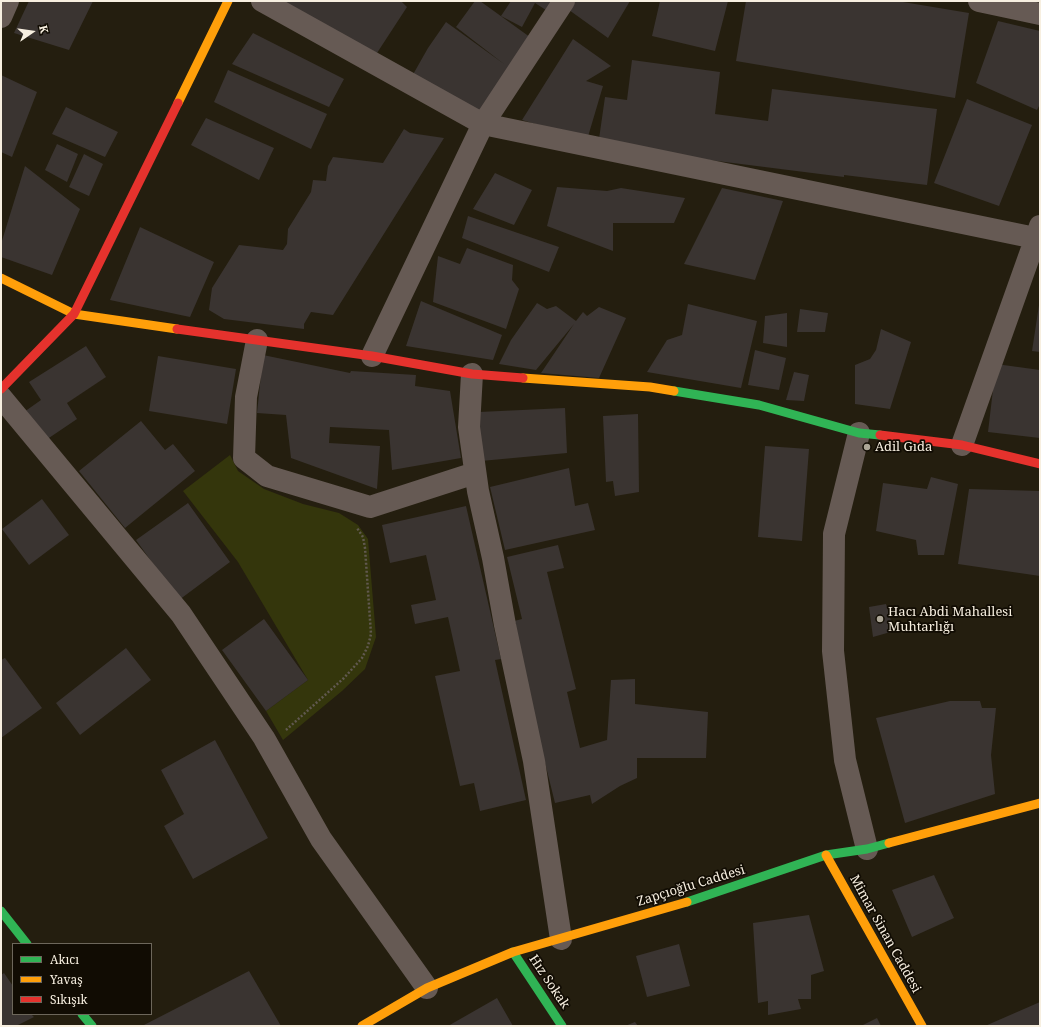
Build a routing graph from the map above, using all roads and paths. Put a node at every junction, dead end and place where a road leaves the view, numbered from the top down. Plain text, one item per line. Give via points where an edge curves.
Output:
1 (8, 1) edge
2 (228, 1) edge
3 (262, 1) edge
4 (564, 1) edge
5 (979, 1) edge
6 (1040, 14) edge
7 (1, 17) edge
8 (483, 124) junction
9 (1038, 234) edge
10 (1, 278) edge
11 (74, 314) junction
12 (257, 340) junction
13 (372, 356) junction
14 (472, 374) junction
15 (1, 388) edge
16 (1, 397) edge
17 (859, 433) junction
18 (962, 445) junction
19 (1040, 464) edge
20 (475, 473) junction
21 (370, 507) junction
22 (268, 744) junction
23 (1040, 803) edge
24 (867, 849) junction
25 (826, 855) junction
26 (1, 911) edge
27 (561, 939) junction
28 (26, 943) edge
29 (513, 952) junction
30 (427, 988) junction
31 (83, 1015) edge
32 (92, 1026) edge
33 (362, 1026) edge
34 (562, 1026) edge
35 (922, 1026) edge

1 - 7 street
2 - 11 street
3 - 8 street
4 - 8 street
5 - 6 street
8 - 9 street
8 - 13 street
9 - 18 street
10 - 11 street
11 - 12 street
11 - 15 street
12 - 13 street
12 - 21 street via 246,397 244,458 267,476
13 - 14 street
14 - 17 street via 650,387 759,405
14 - 20 street via 469,427
16 - 22 street via 181,614
17 - 18 street
17 - 24 street via 834,534 833,651 845,760
18 - 19 street
20 - 21 street
20 - 27 street via 534,761
21 - 22 path via 357,528 363,537 365,548 371,634 368,646 362,658 344,678
22 - 30 street via 321,839
23 - 24 street, Zapçıoğlu Caddesi
24 - 25 street, Zapçıoğlu Caddesi
25 - 27 street, Zapçıoğlu Caddesi via 709,896
25 - 35 street, Mimar Sinan Caddesi
26 - 28 street
27 - 29 street, Zapçıoğlu Caddesi
29 - 30 street, Zapçıoğlu Caddesi
29 - 34 street, Hız Sokak
30 - 33 street, Zapçıoğlu Caddesi
31 - 32 street

